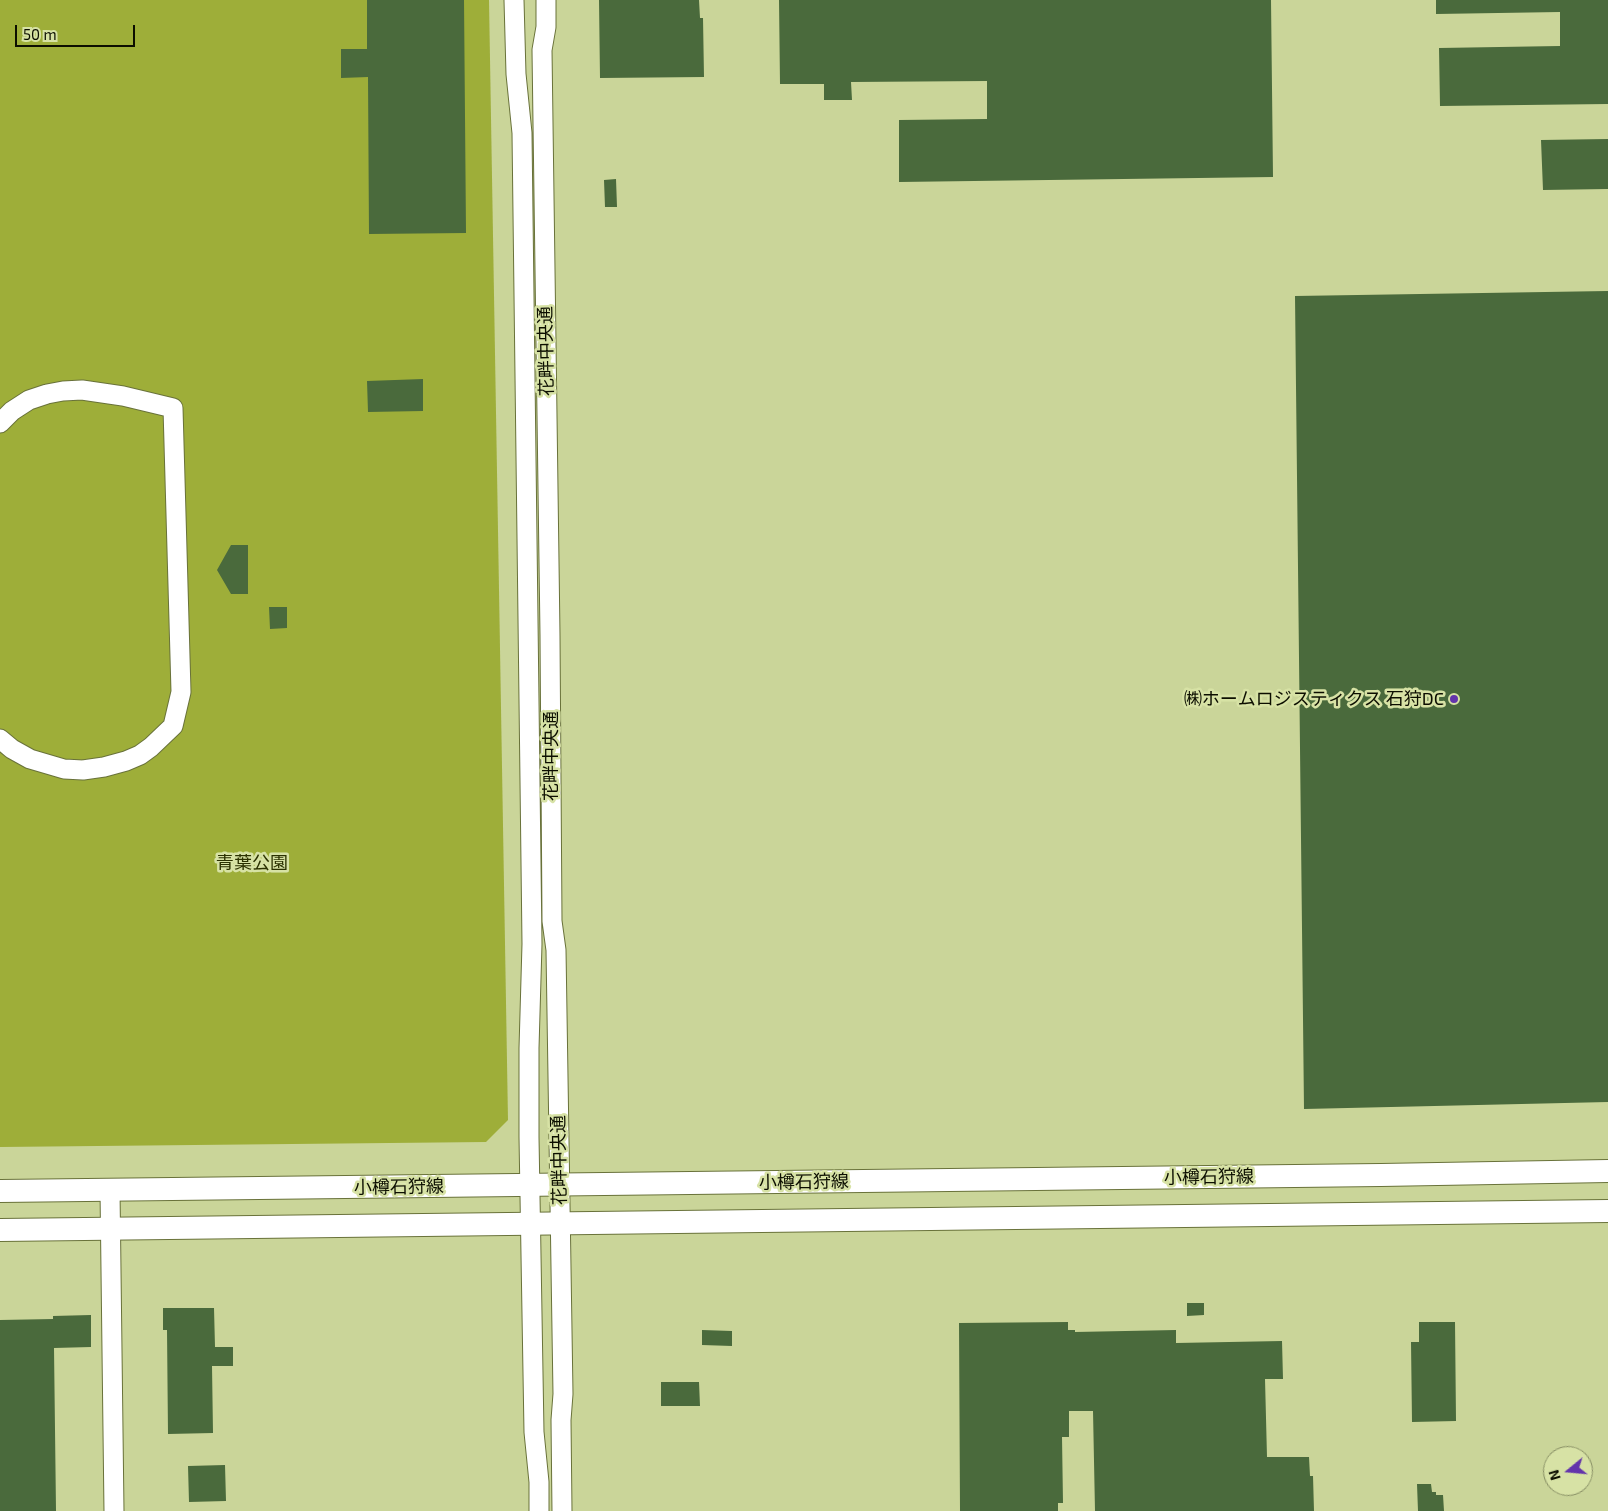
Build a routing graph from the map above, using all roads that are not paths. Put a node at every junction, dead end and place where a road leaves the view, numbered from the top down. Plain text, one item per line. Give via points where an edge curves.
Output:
1 (514, 0) edge
2 (546, 0) edge
3 (0, 423) edge
4 (0, 739) edge
5 (1608, 1171) edge
6 (530, 1185) junction
7 (560, 1185) junction
8 (110, 1190) junction
9 (0, 1191) edge
10 (1608, 1212) edge
11 (530, 1223) junction
12 (560, 1223) junction
13 (111, 1229) junction
14 (0, 1230) edge
15 (114, 1511) edge
16 (539, 1511) edge
17 (562, 1511) edge

1 - 6 street, 花畔中央通 via 522,133 532,944 528,1048
2 - 7 street, 花畔中央通 via 542,50 552,921 556,950
3 - 4 street via 29,400 63,390 123,396 173,408 181,692 173,726 140,754 104,767 64,769 30,759
5 - 7 main road, 小樽石狩線
6 - 7 main road, 小樽石狩線
6 - 8 main road, 小樽石狩線
6 - 11 street, 花畔中央通
7 - 12 street, 花畔中央通
8 - 9 main road, 小樽石狩線
8 - 13 street
10 - 12 main road
11 - 12 main road
11 - 13 main road
11 - 16 street, 花畔中央通 via 534,1432
12 - 17 street, 花畔中央通
13 - 14 main road
13 - 15 street

